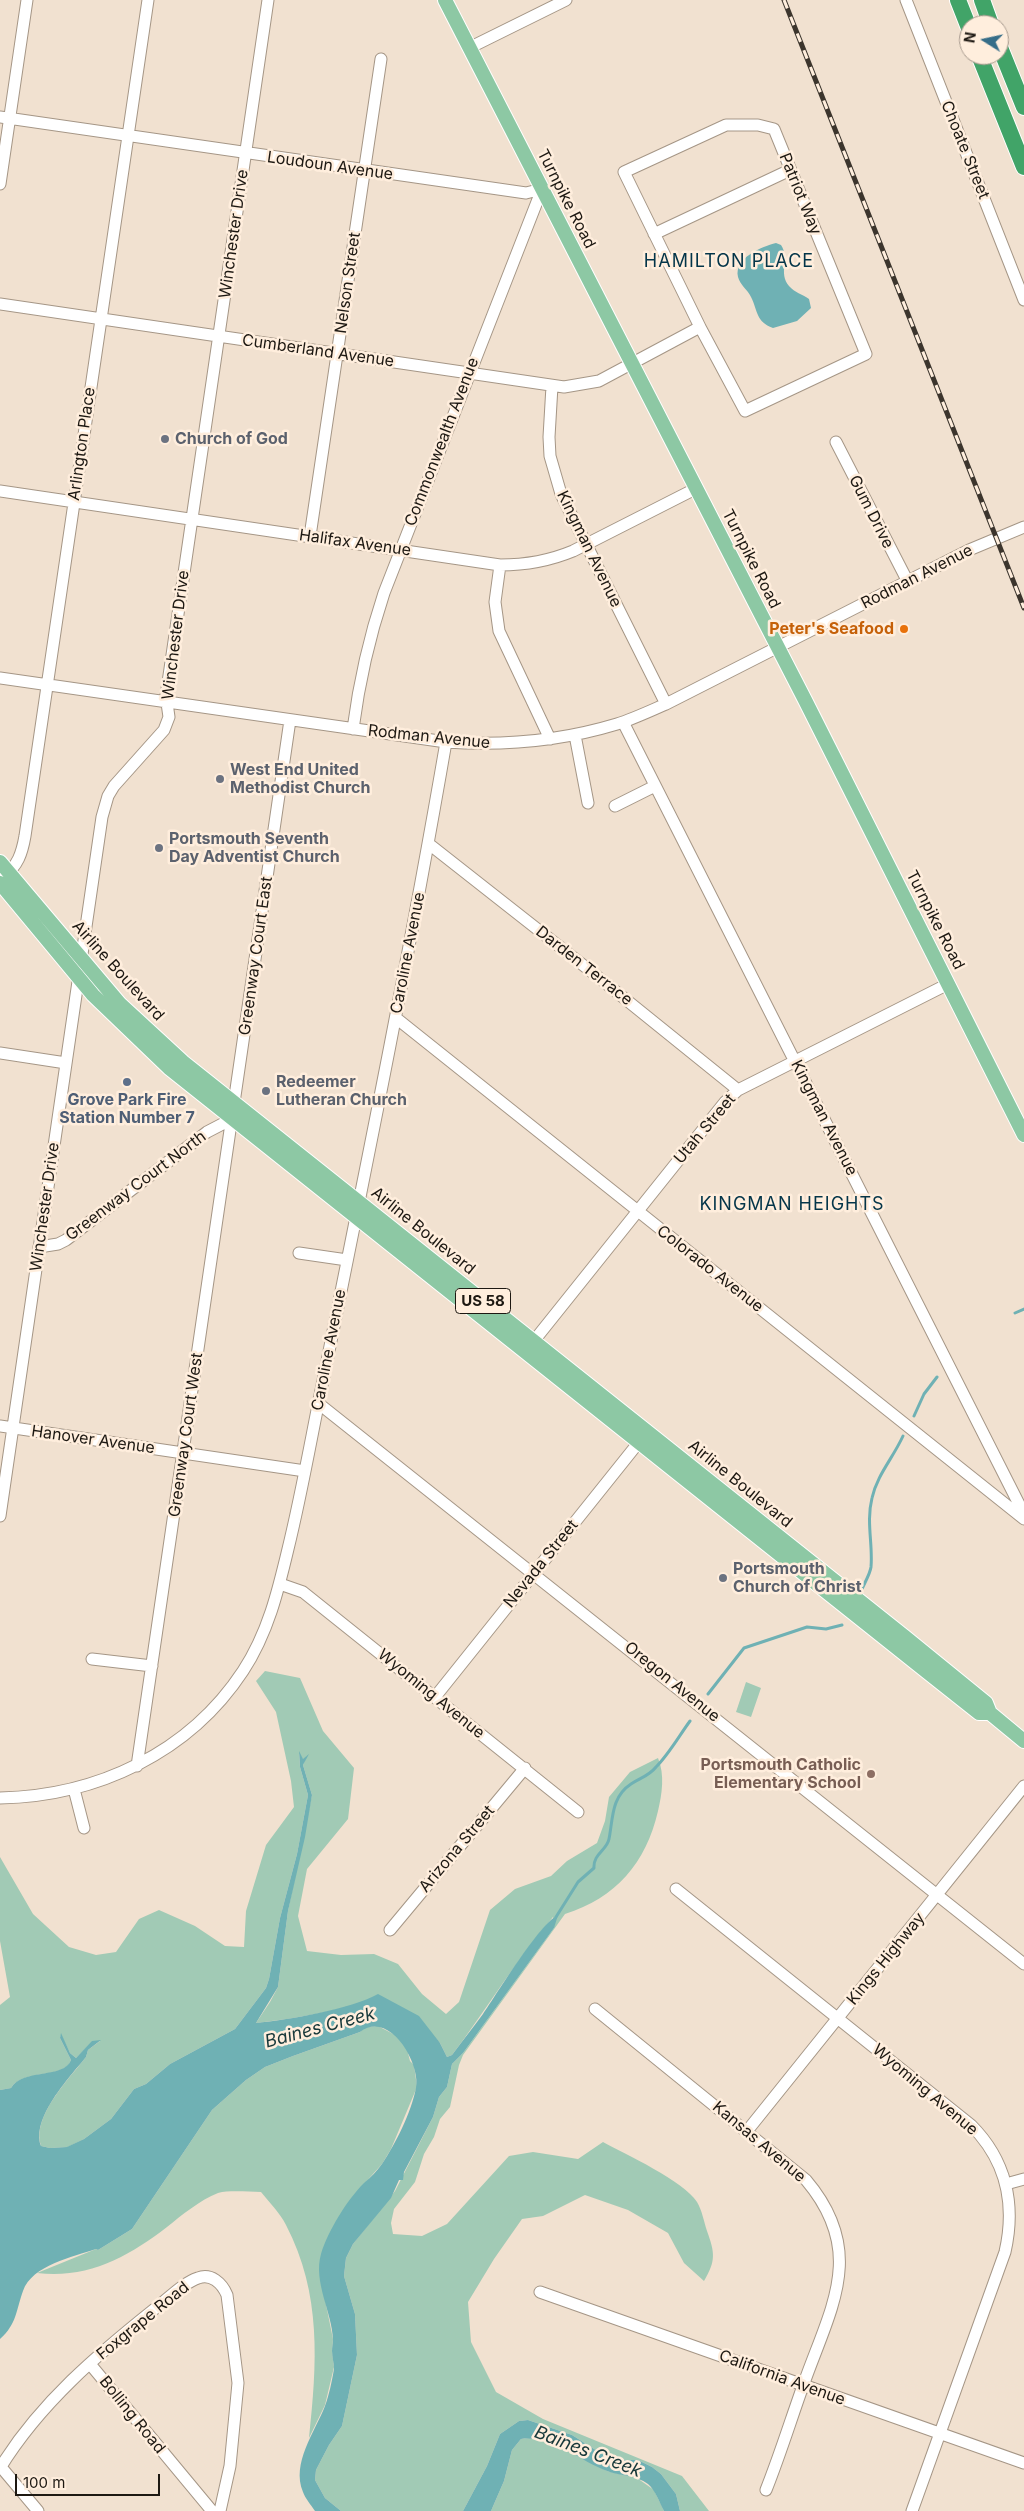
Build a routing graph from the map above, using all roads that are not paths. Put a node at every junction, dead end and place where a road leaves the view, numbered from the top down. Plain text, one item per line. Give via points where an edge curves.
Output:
1 (26, 0) edge
2 (148, 0) edge
3 (268, 0) edge
4 (445, 0) edge
5 (566, 0) edge
6 (906, 0) edge
7 (958, 0) edge
8 (982, 0) edge
9 (964, 15) edge
10 (987, 15) edge
11 (469, 48) junction
12 (381, 59) dead end
13 (983, 65) edge
14 (1007, 65) edge
15 (1024, 107) edge
16 (5, 118) edge
17 (129, 137) junction
18 (246, 153) junction
19 (1024, 167) edge
20 (790, 170) junction
21 (364, 171) junction
22 (0, 184) edge
23 (542, 189) junction
24 (654, 234) junction
25 (1024, 300) edge
26 (0, 304) edge
27 (101, 318) junction
28 (700, 327) junction
29 (219, 336) junction
30 (338, 354) junction
31 (631, 364) junction
32 (469, 373) junction
33 (552, 386) junction
34 (836, 442) dead end
35 (695, 488) junction
36 (0, 491) edge
37 (74, 502) junction
38 (192, 519) junction
39 (1024, 527) edge
40 (310, 536) junction
41 (586, 545) junction
42 (401, 549) junction
43 (500, 565) junction
44 (908, 582) junction
45 (778, 648) junction
46 (0, 678) edge
47 (47, 684) junction
48 (166, 702) junction
49 (666, 704) junction
50 (290, 720) junction
51 (623, 722) junction
52 (353, 729) junction
53 (575, 735) junction
54 (550, 739) junction
55 (446, 742) junction
56 (655, 786) junction
57 (588, 803) dead end
58 (616, 806) dead end
59 (429, 844) junction
60 (0, 862) edge
61 (3, 879) edge
62 (81, 959) junction
63 (79, 978) junction
64 (948, 984) junction
65 (396, 1018) junction
66 (0, 1053) edge
67 (796, 1061) junction
68 (66, 1063) junction
69 (738, 1090) junction
70 (234, 1104) junction
71 (232, 1120) junction
72 (1024, 1135) edge
73 (359, 1202) junction
74 (637, 1211) junction
75 (356, 1218) junction
76 (39, 1247) junction
77 (299, 1253) dead end
78 (347, 1260) junction
79 (529, 1347) junction
80 (318, 1403) junction
81 (0, 1426) edge
82 (14, 1428) junction
83 (643, 1437) junction
84 (183, 1453) junction
85 (305, 1471) junction
86 (1024, 1514) edge
87 (0, 1516) edge
88 (1024, 1519) edge
89 (534, 1573) junction
90 (280, 1584) junction
91 (92, 1659) dead end
92 (152, 1666) junction
93 (435, 1697) junction
94 (1024, 1741) edge
95 (137, 1766) junction
96 (525, 1768) junction
97 (1024, 1786) edge
98 (74, 1789) junction
99 (0, 1798) edge
100 (578, 1812) dead end
101 (84, 1828) dead end
102 (676, 1889) dead end
103 (937, 1895) junction
104 (390, 1930) dead end
105 (1024, 1964) edge
106 (595, 2008) dead end
107 (838, 2018) junction
108 (747, 2131) junction
109 (1024, 2179) edge
110 (1006, 2184) junction
111 (540, 2292) dead end
112 (90, 2364) junction
113 (803, 2385) junction
114 (940, 2433) junction
115 (1024, 2464) edge
116 (0, 2467) edge
117 (766, 2490) dead end
118 (38, 2511) edge
119 (212, 2511) edge
120 (220, 2511) edge
121 (912, 2511) edge

1 - 16 street
2 - 17 street, Arlington Place
3 - 18 street, Winchester Drive
4 - 11 main road, Turnpike Road
5 - 11 street
6 - 25 street, Choate Street
7 - 9 highway
8 - 10 highway
11 - 23 main road, Turnpike Road
12 - 21 street, Nelson Street
13 - 19 highway
14 - 15 highway
16 - 17 street, Loudoun Avenue
16 - 22 street
17 - 18 street, Loudoun Avenue
17 - 27 street, Arlington Place
18 - 21 street, Loudoun Avenue
18 - 29 street, Winchester Drive
20 - 24 street
20 - 24 street, Patriot Way via 774,130 758,125 726,125 624,172
20 - 28 street, Patriot Way via 866,354 745,411
21 - 23 street, Loudoun Avenue via 526,193
21 - 30 street, Nelson Street
23 - 31 main road, Turnpike Road
23 - 32 street, Commonwealth Avenue
24 - 28 street, Patriot Way
26 - 27 street, Cumberland Avenue
27 - 29 street, Cumberland Avenue
27 - 37 street, Arlington Place
28 - 31 street
29 - 30 street, Cumberland Avenue
29 - 38 street, Winchester Drive
30 - 32 street, Cumberland Avenue
30 - 40 street, Nelson Street
31 - 33 street, Cumberland Avenue via 587,384
31 - 35 main road, Turnpike Road
32 - 33 street, Cumberland Avenue
32 - 42 street, Commonwealth Avenue
33 - 41 street, Kingman Avenue via 548,437 554,476
34 - 44 street, Gum Drive
35 - 41 street, Halifax Avenue
35 - 45 main road, Turnpike Road
36 - 37 street, Halifax Avenue
37 - 38 street, Halifax Avenue
37 - 47 street, Arlington Place
38 - 40 street, Halifax Avenue
38 - 48 street, Winchester Drive
39 - 44 street, Rodman Avenue via 969,550
40 - 42 street, Halifax Avenue
41 - 43 street, Halifax Avenue via 556,558
41 - 49 street, Kingman Avenue
42 - 43 street, Halifax Avenue
42 - 52 street, Commonwealth Avenue via 368,647
43 - 54 street via 495,602 499,631
44 - 45 street, Rodman Avenue
45 - 49 street, Rodman Avenue
45 - 64 main road, Turnpike Road
46 - 47 street, Rodman Avenue
47 - 48 street, Rodman Avenue
47 - 61 street, Arlington Place via 22,852
48 - 50 street, Rodman Avenue
48 - 62 street, Winchester Drive via 169,717 164,730 114,786 104,805
49 - 51 street, Rodman Avenue
50 - 52 street, Rodman Avenue
50 - 70 street, Greenway Court East
51 - 53 street, Rodman Avenue
51 - 56 street, Kingman Avenue
52 - 55 street, Rodman Avenue
53 - 54 street, Rodman Avenue
53 - 57 street
54 - 55 street, Rodman Avenue via 507,744
55 - 59 street, Caroline Avenue
56 - 58 street
56 - 67 street, Kingman Avenue
59 - 65 street, Caroline Avenue
59 - 69 street, Darden Terrace
60 - 61 main road, Airline Boulevard / US 58
61 - 62 main road, Airline Boulevard / US 58
61 - 63 main road, Airline Boulevard / US 58
62 - 63 street, Winchester Drive
62 - 70 main road, Airline Boulevard / US 58 via 151,1034
63 - 68 street, Winchester Drive
63 - 71 main road, Airline Boulevard / US 58 via 149,1051
64 - 67 street, Utah Street
64 - 72 main road, Turnpike Road
65 - 73 street, Caroline Avenue
65 - 74 street, Colorado Avenue
66 - 68 street
67 - 69 street, Utah Street
67 - 86 street, Kingman Avenue
68 - 76 street, Winchester Drive
69 - 74 street, Utah Street
70 - 71 street, Greenway Court West
70 - 73 main road, Airline Boulevard / US 58
71 - 75 main road, Airline Boulevard / US 58
71 - 76 street, Greenway Court North via 208,1132 66,1240
71 - 84 street, Greenway Court West
73 - 75 street, Caroline Avenue
73 - 79 main road, Airline Boulevard / US 58
74 - 79 street, Utah Street
74 - 88 street, Colorado Avenue
75 - 78 street, Caroline Avenue
75 - 79 main road, Airline Boulevard / US 58
76 - 82 street, Winchester Drive
77 - 78 street
78 - 80 street, Caroline Avenue
79 - 83 main road, Airline Boulevard / US 58
80 - 85 street, Caroline Avenue
80 - 89 street, Oregon Avenue
81 - 82 street, Hanover Avenue
82 - 84 street, Hanover Avenue
82 - 87 street, Winchester Drive
83 - 89 street, Nevada Street
83 - 94 main road, Airline Boulevard / US 58 via 901,1642 979,1712 990,1713
84 - 85 street, Hanover Avenue
84 - 92 street, Greenway Court West
85 - 90 street, Caroline Avenue
89 - 93 street, Nevada Street
89 - 103 street, Oregon Avenue
90 - 93 street, Wyoming Avenue via 303,1592
90 - 95 street, Caroline Avenue via 257,1646 234,1684 187,1733
91 - 92 street
92 - 95 street, Greenway Court West
93 - 96 street, Wyoming Avenue
95 - 98 street, Caroline Avenue
96 - 100 street, Wyoming Avenue
96 - 104 street, Arizona Street
97 - 103 street, Kings Highway
98 - 99 street, Caroline Avenue
98 - 101 street
102 - 107 street, Wyoming Avenue
103 - 105 street, Oregon Avenue
103 - 107 street, Kings Highway
106 - 108 street, Kansas Avenue
107 - 108 street, Kings Highway
107 - 110 street, Wyoming Avenue via 970,2125 989,2146
108 - 113 street, Kansas Avenue via 817,2193 838,2240 838,2288
109 - 110 street
110 - 114 street, Wyoming Avenue via 1010,2208 1005,2252
111 - 113 street, California Avenue
112 - 116 street, Foxgrape Road via 42,2409
112 - 119 street, Bolling Road
112 - 120 street, Foxgrape Road via 191,2282 204,2277 220,2282 228,2295 238,2383 230,2466
113 - 114 street, California Avenue
113 - 117 street, Kansas Avenue via 785,2444
114 - 115 street, California Avenue
114 - 121 street, Wyoming Avenue
116 - 118 street

